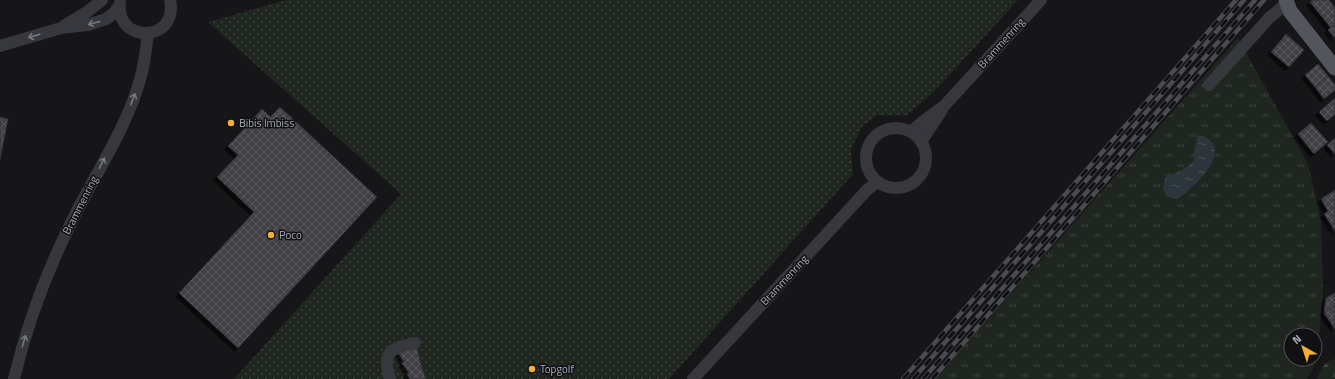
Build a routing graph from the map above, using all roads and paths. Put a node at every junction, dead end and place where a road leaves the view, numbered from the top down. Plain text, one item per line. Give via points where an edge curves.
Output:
1 (102, 0) edge
2 (171, 0) edge
3 (1041, 0) edge
4 (1286, 2) edge
5 (120, 3) edge
6 (62, 28) junction
7 (148, 34) junction
8 (0, 46) edge
9 (1335, 68) edge
10 (1209, 85) dead end
11 (945, 105) junction
12 (911, 132) junction
13 (921, 142) junction
14 (877, 182) junction
15 (415, 343) dead end
16 (14, 379) edge
17 (390, 379) edge
18 (693, 379) edge

1 - 6 street
2 - 7 street via 168,21 158,31
3 - 11 street, Brammenring
4 - 9 main road
4 - 10 street
5 -> 6 street via 106,19 88,25
5 - 7 street via 121,17 128,27
6 -> 8 street
16 -> 7 street, Brammenring via 31,317 50,267 133,102 142,74
11 - 12 street, Brammenring
11 - 13 street, Brammenring
12 - 13 street
12 - 14 street via 897,128 886,130 872,141 866,163
13 - 14 street via 925,153 925,165 921,175 899,188
14 - 18 street, Brammenring
15 - 17 street via 396,348 390,353 386,360

